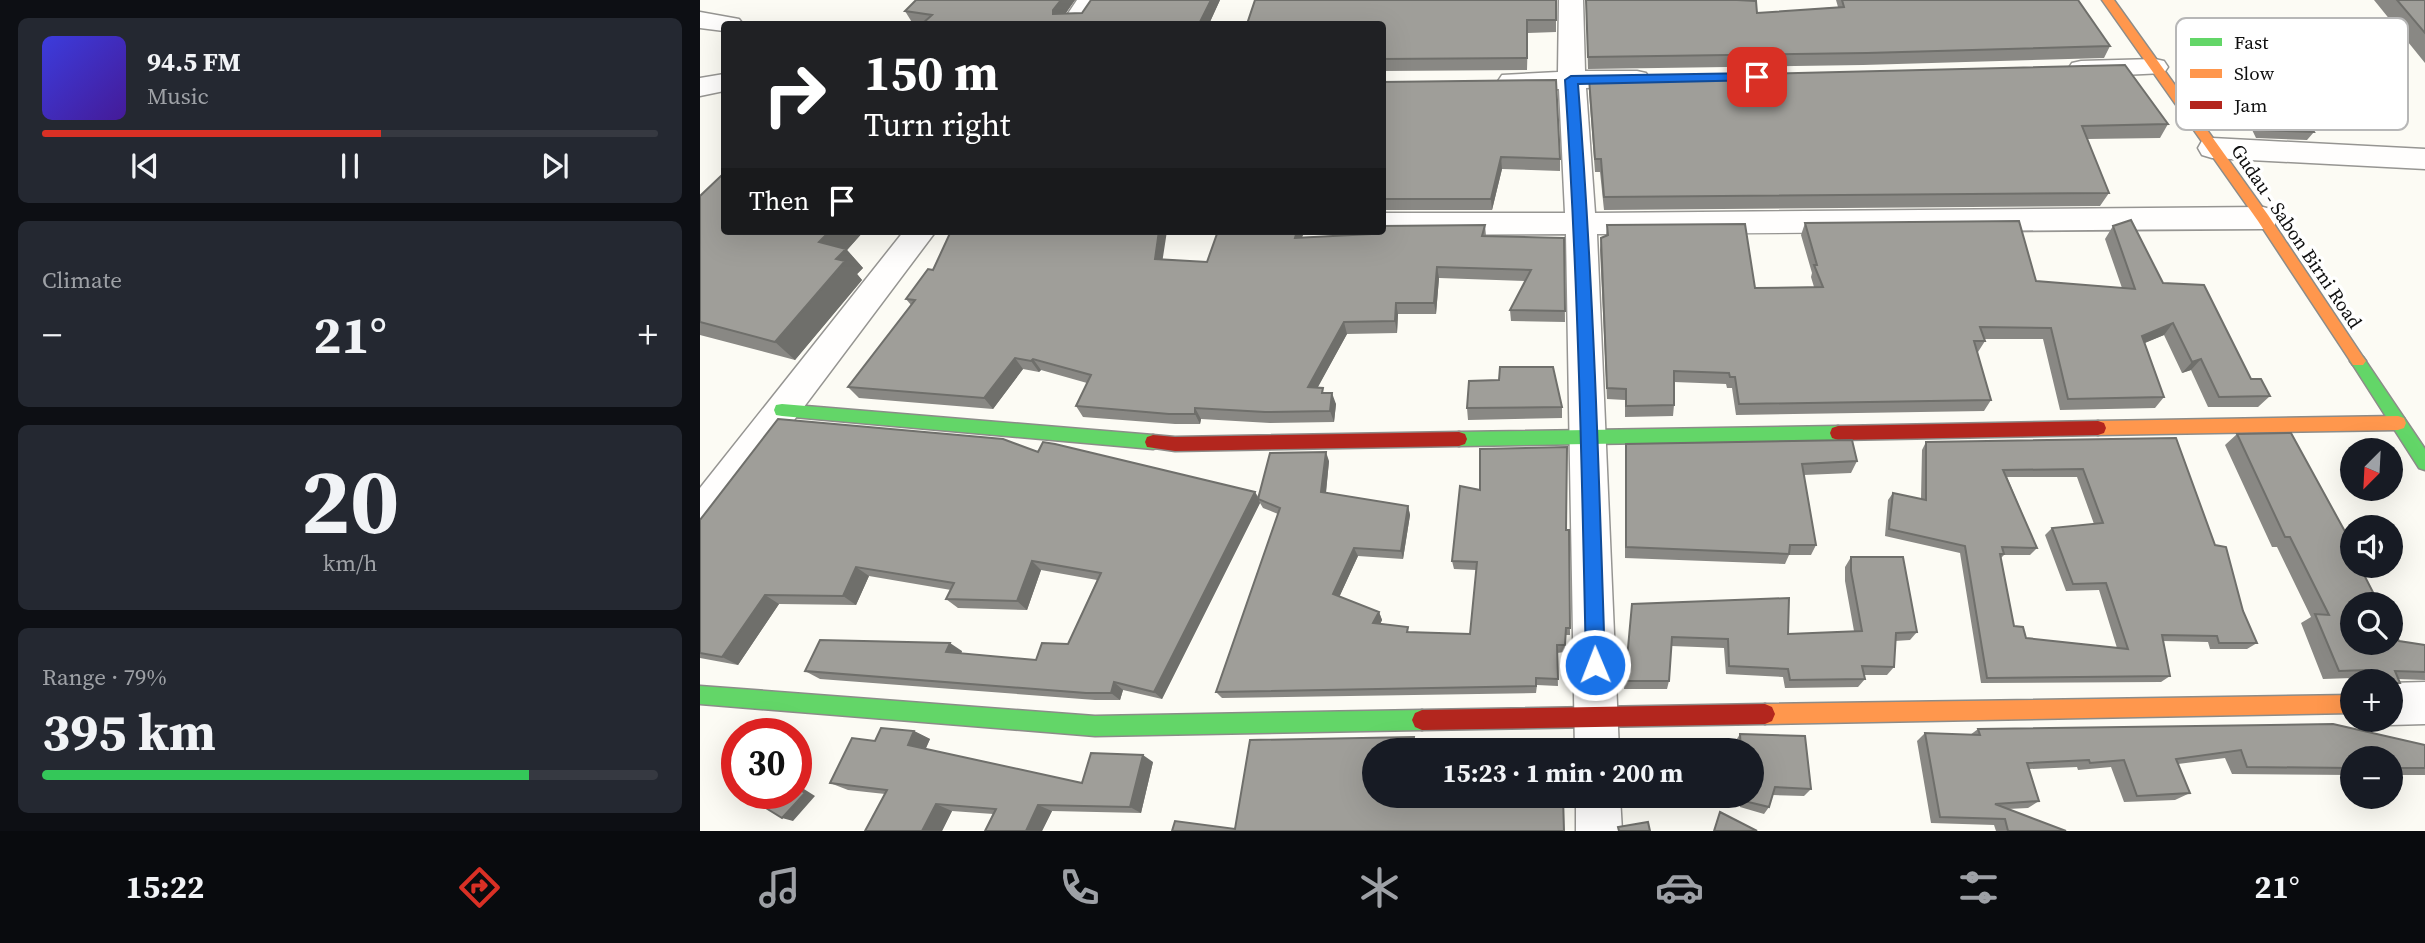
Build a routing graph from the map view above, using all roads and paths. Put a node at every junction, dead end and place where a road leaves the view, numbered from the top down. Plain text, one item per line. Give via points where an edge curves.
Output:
1 (1090, 0) edge
2 (1571, 0) edge
3 (2108, 0) edge
4 (700, 20) edge
5 (1075, 21) edge
6 (721, 23) edge
7 (2155, 67) junction
8 (2057, 70) edge
9 (1669, 79) edge
10 (1571, 80) junction
11 (1490, 81) edge
12 (721, 84) edge
13 (700, 87) edge
14 (2176, 97) edge
15 (2199, 130) edge
16 (2212, 148) junction
17 (2425, 159) edge
18 (2263, 218) junction
19 (1386, 223) edge
20 (1582, 223) junction
21 (918, 235) edge
22 (782, 410) junction
23 (2398, 423) junction
24 (1591, 435) junction
25 (2425, 463) edge
26 (700, 516) edge
27 (700, 695) edge
28 (2425, 703) edge
29 (2403, 704) edge
30 (2340, 705) edge
31 (1597, 734) edge
32 (1598, 808) edge
33 (1599, 831) edge

1 - 5 street
2 - 10 street
3 - 7 street, Gudau - Sabon Birni Road
4 - 6 street
7 - 8 street
7 - 14 street, Gudau - Sabon Birni Road
9 - 10 street
10 - 11 street
10 - 20 street
12 - 13 street
15 - 16 street, Gudau - Sabon Birni Road
16 - 17 street
16 - 18 street, Gudau - Sabon Birni Road
18 - 20 street
18 - 23 street, Gudau - Sabon Birni Road
19 - 20 street
20 - 24 street
21 - 22 street
22 - 24 street via 1175,444
22 - 26 street
23 - 24 street
23 - 25 street, Gudau - Sabon Birni Road
24 - 31 street
27 - 31 street via 1095,726
28 - 29 street
30 - 31 street
32 - 33 street

